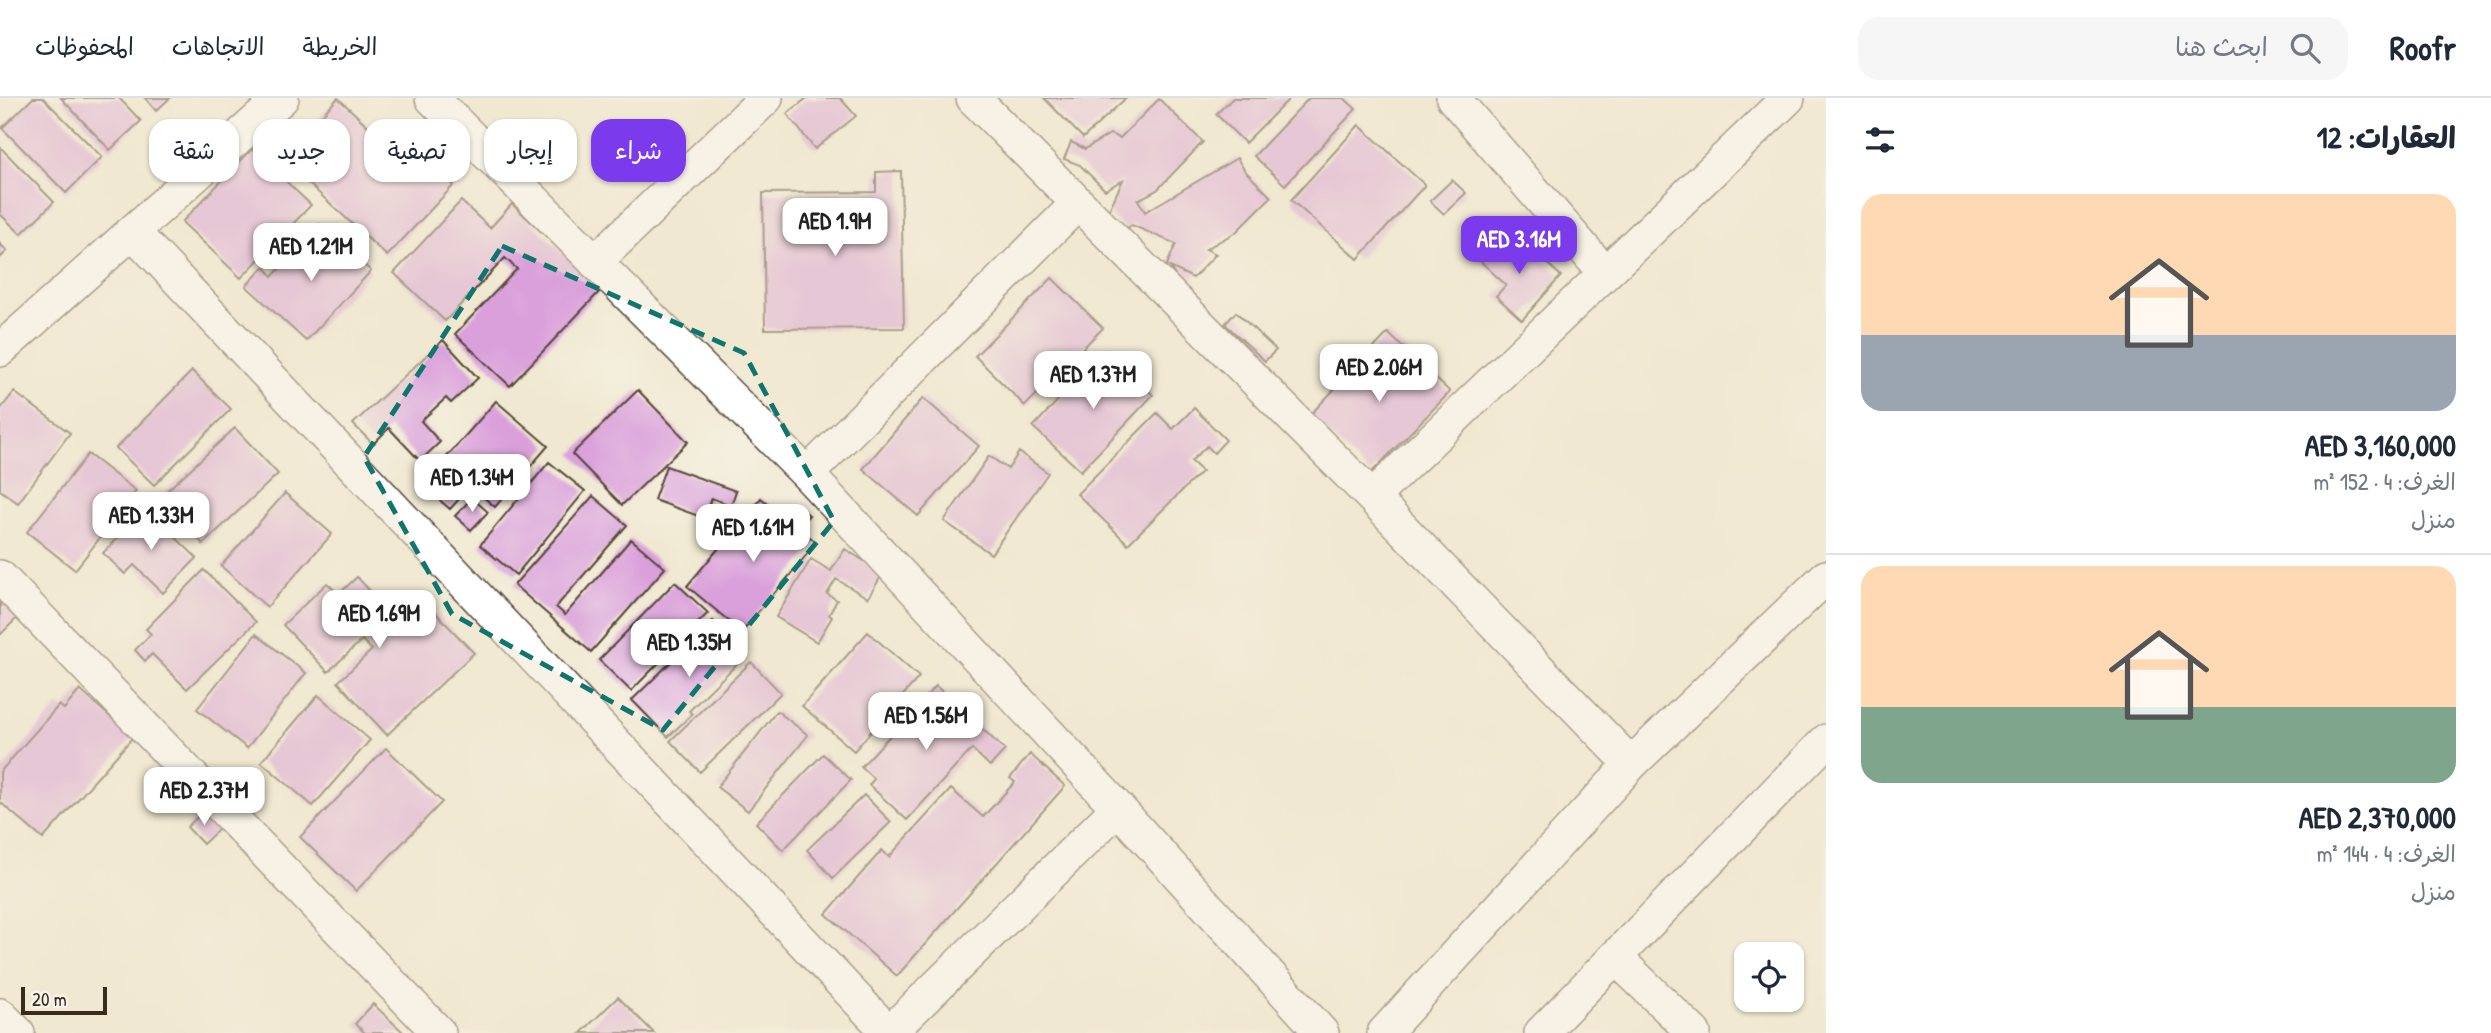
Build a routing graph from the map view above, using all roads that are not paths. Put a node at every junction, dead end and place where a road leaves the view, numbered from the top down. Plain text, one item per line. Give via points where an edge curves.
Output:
1 (282, 98) edge
2 (432, 98) edge
3 (766, 98) edge
4 (973, 98) edge
5 (1452, 98) edge
6 (1788, 98) edge
7 (1079, 203) junction
8 (132, 232) junction
9 (595, 262) junction
10 (1605, 273) junction
11 (0, 349) edge
12 (807, 474) junction
13 (1372, 497) junction
14 (0, 577) edge
15 (1826, 578) edge
16 (1826, 741) edge
17 (1631, 764) junction
18 (1118, 808) junction
19 (1615, 957) junction
20 (0, 1015) edge
21 (18, 1033) edge
22 (439, 1033) edge
23 (889, 1033) edge
24 (1322, 1033) edge
25 (1384, 1033) edge
26 (1541, 1033) edge
27 (1694, 1033) edge

1 - 8 street
2 - 9 street
3 - 9 street
4 - 7 street
5 - 10 street
6 - 10 street
7 - 12 street
7 - 13 street
8 - 11 street
8 - 23 street
9 - 12 street
10 - 13 street
12 - 18 street
13 - 17 street
14 - 22 street
15 - 17 street
16 - 19 street
17 - 25 street
18 - 23 street
18 - 24 street
19 - 26 street
19 - 27 street
20 - 21 street

